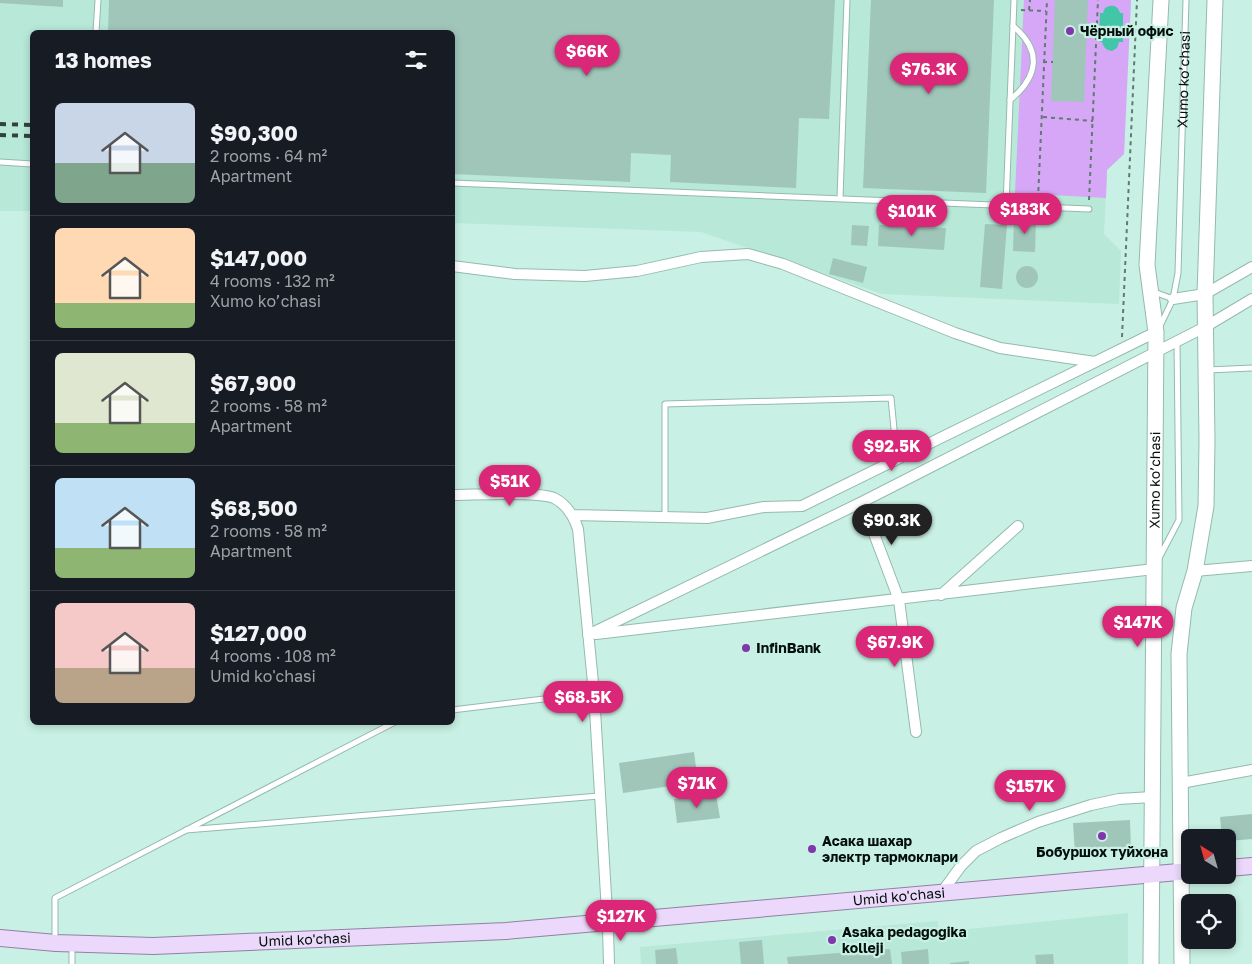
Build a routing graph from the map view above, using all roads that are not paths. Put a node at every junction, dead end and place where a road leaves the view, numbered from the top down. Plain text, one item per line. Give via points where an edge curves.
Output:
1 (98, 0) edge
2 (848, 0) edge
3 (1014, 0) edge
4 (1161, 0) edge
5 (1186, 0) edge
6 (1215, 0) edge
7 (1013, 26) junction
8 (96, 30) edge
9 (1010, 100) junction
10 (0, 162) edge
11 (30, 164) edge
12 (455, 183) edge
13 (840, 198) junction
14 (1006, 205) junction
15 (1089, 209) road end
16 (455, 266) edge
17 (1252, 267) edge
18 (1151, 291) junction
19 (1205, 294) junction
20 (1173, 299) junction
21 (1252, 299) edge
22 (1205, 327) junction
23 (1156, 332) junction
24 (1178, 341) junction
25 (1156, 352) junction
26 (1095, 362) junction
27 (1252, 368) edge
28 (1207, 370) junction
29 (897, 460) junction
30 (455, 495) edge
31 (862, 502) junction
32 (572, 515) junction
33 (665, 518) junction
34 (1018, 526) dead end
35 (1252, 566) edge
36 (1154, 569) junction
37 (1195, 571) junction
38 (941, 595) junction
39 (899, 600) junction
40 (588, 635) junction
41 (594, 693) junction
42 (455, 710) edge
43 (389, 725) edge
44 (916, 732) dead end
45 (1252, 770) edge
46 (1181, 783) junction
47 (599, 796) junction
48 (1152, 797) junction
49 (1184, 829) edge
50 (184, 830) junction
51 (1252, 866) edge
52 (1236, 867) edge
53 (1181, 871) edge
54 (1151, 873) junction
55 (1185, 884) edge
56 (942, 892) junction
57 (608, 922) junction
58 (0, 938) edge
59 (56, 943) junction
60 (73, 943) junction
61 (72, 964) edge
62 (609, 964) edge
63 (1151, 964) edge
64 (1182, 964) edge

1 - 8 lane
2 - 13 lane
3 - 7 lane
4 - 18 main road via 1148,265
5 - 20 lane, Xumo ko’chasi via 1178,274
6 - 19 main road, Xumo ko’chasi
7 - 9 lane
7 - 9 lane via 1031,45 1034,61 1031,76 1023,89
9 - 14 lane
10 - 11 lane
12 - 13 lane
13 - 14 lane
14 - 15 lane
16 - 26 street via 516,274 585,276 637,271 701,257 748,254 783,264 1000,348
17 - 19 street
18 - 20 lane
18 - 23 main road
19 - 20 street
19 - 22 main road, Xumo ko’chasi
20 - 23 lane, Xumo ko’chasi
21 - 22 street
22 - 24 street
22 - 28 main road, Xumo ko’chasi
23 - 25 main road, Xumo ko’chasi
23 - 26 street
24 - 25 street
24 - 36 lane via 1179,520
25 - 31 street
25 - 36 main road, Xumo ko’chasi
26 - 29 street
27 - 28 lane
28 - 37 main road, Xumo ko’chasi via 1206,506
29 - 33 street via 802,506 764,506 707,518
29 - 33 lane via 891,398 665,404
30 - 32 street via 554,498
31 - 39 street
31 - 40 street
32 - 33 street
32 - 40 street via 578,529
34 - 38 street
35 - 37 street
36 - 38 street
36 - 48 main road, Xumo ko’chasi
37 - 46 main road, Xumo ko’chasi via 1184,608 1179,654
38 - 39 street
39 - 40 street
39 - 44 street
40 - 41 street
41 - 42 lane
41 - 47 street
43 - 50 lane
45 - 46 street
46 - 49 main road, Xumo ko’chasi
47 - 50 lane
47 - 57 street
48 - 54 main road, Xumo ko’chasi
48 - 56 street via 1091,805 1001,838 976,851
50 - 59 lane via 55,898
51 - 52 main road
53 - 54 main road, Umid ko'chasi
54 - 56 main road, Umid ko'chasi
54 - 63 main road, Xumo ko’chasi
55 - 64 main road, Xumo ko’chasi
56 - 57 main road, Umid ko'chasi
57 - 60 main road, Umid ko'chasi via 506,931 153,946
57 - 62 street
58 - 59 main road, Umid ko'chasi
59 - 60 main road, Umid ko'chasi
60 - 61 lane

